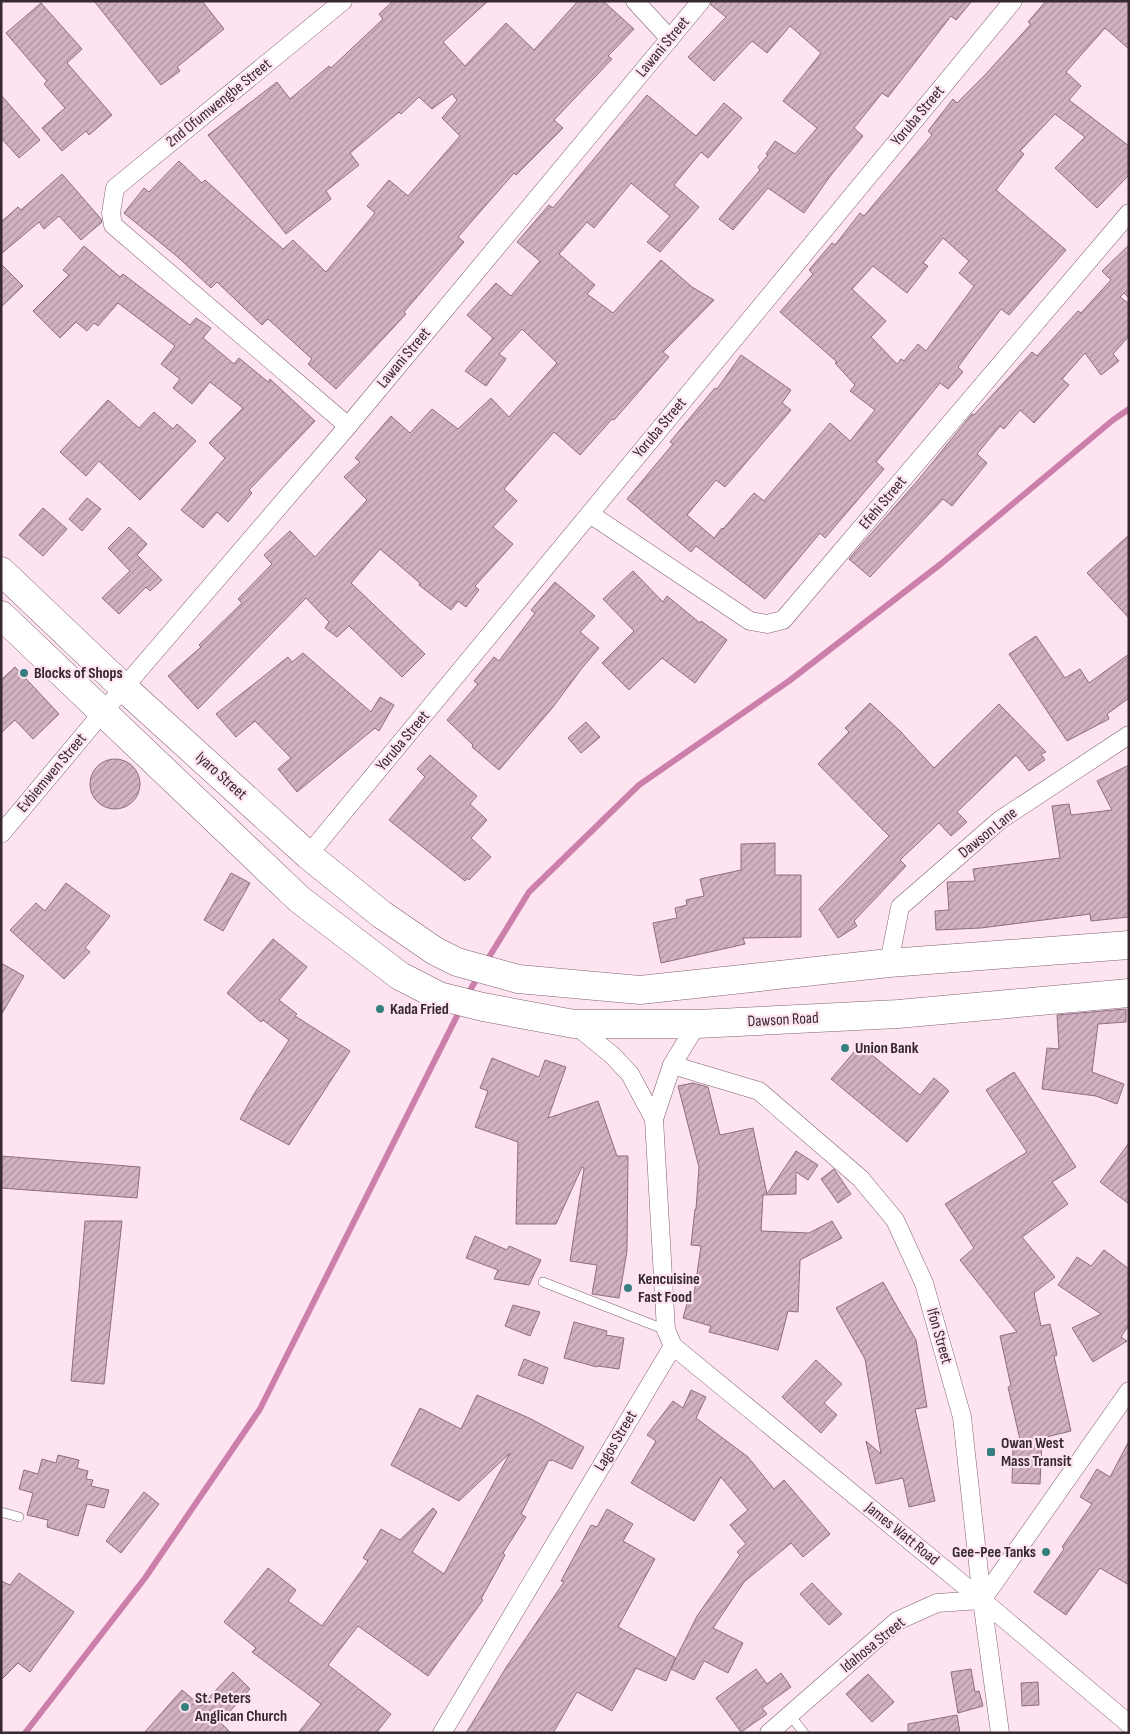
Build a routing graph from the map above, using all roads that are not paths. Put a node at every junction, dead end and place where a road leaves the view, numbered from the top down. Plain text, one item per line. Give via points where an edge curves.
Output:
1 (343, 1) edge
2 (635, 1) edge
3 (701, 1) edge
4 (1013, 1) edge
5 (670, 39) junction
6 (1129, 213) edge
7 (348, 426) junction
8 (590, 514) junction
9 (1, 570) edge
10 (1, 615) edge
11 (124, 688) junction
12 (103, 712) junction
13 (1129, 736) edge
14 (1, 834) edge
15 (308, 855) junction
16 (1129, 945) edge
17 (889, 963) junction
18 (1129, 993) edge
19 (574, 1024) junction
20 (697, 1024) junction
21 (672, 1065) junction
22 (654, 1119) junction
23 (543, 1282) dead end
24 (669, 1338) junction
25 (1129, 1391) edge
26 (1, 1512) edge
27 (19, 1518) dead end
28 (982, 1600) junction
29 (790, 1715) junction
30 (1129, 1724) edge
31 (442, 1733) edge
32 (769, 1733) edge
33 (804, 1733) edge
34 (1000, 1733) edge

1 - 7 street, 2nd Ofumwengbe Street via 115,188 111,213 113,225
2 - 5 street
3 - 5 street, Lawani Street
4 - 8 street, Yoruba Street
5 - 7 street, Lawani Street
6 - 8 street, Efehi Street via 783,620 767,624 750,621
7 - 11 street, Lawani Street
8 - 15 street, Yoruba Street
9 - 11 highway, Iyaro Street
10 - 12 highway
11 - 12 street, Lawani Street
11 - 15 highway, Iyaro Street
12 - 14 street, Evbiemwen Street
12 - 19 highway, Dawson Road via 299,899 400,976 439,996
13 - 17 street, Dawson Lane via 1000,820 900,907
15 - 17 highway, Iyaro Street via 381,914 435,951 458,962 518,979 640,990
16 - 17 highway
18 - 20 highway, Dawson Road via 898,1014
19 - 20 highway, Dawson Road
19 - 22 street via 630,1074
20 - 21 street
21 - 22 street
21 - 28 street, Ifon Street via 759,1091 860,1178 895,1220 924,1283 962,1417
22 - 24 street
23 - 24 lane
24 - 28 street, James Watt Road
24 - 31 street, Lagos Street
25 - 28 street
26 - 27 lane
28 - 29 street, Idahosa Street via 937,1603 897,1621
28 - 30 street, James Watt Road
28 - 34 street, Ifon Street
29 - 32 street, Idahosa Street
29 - 33 lane

